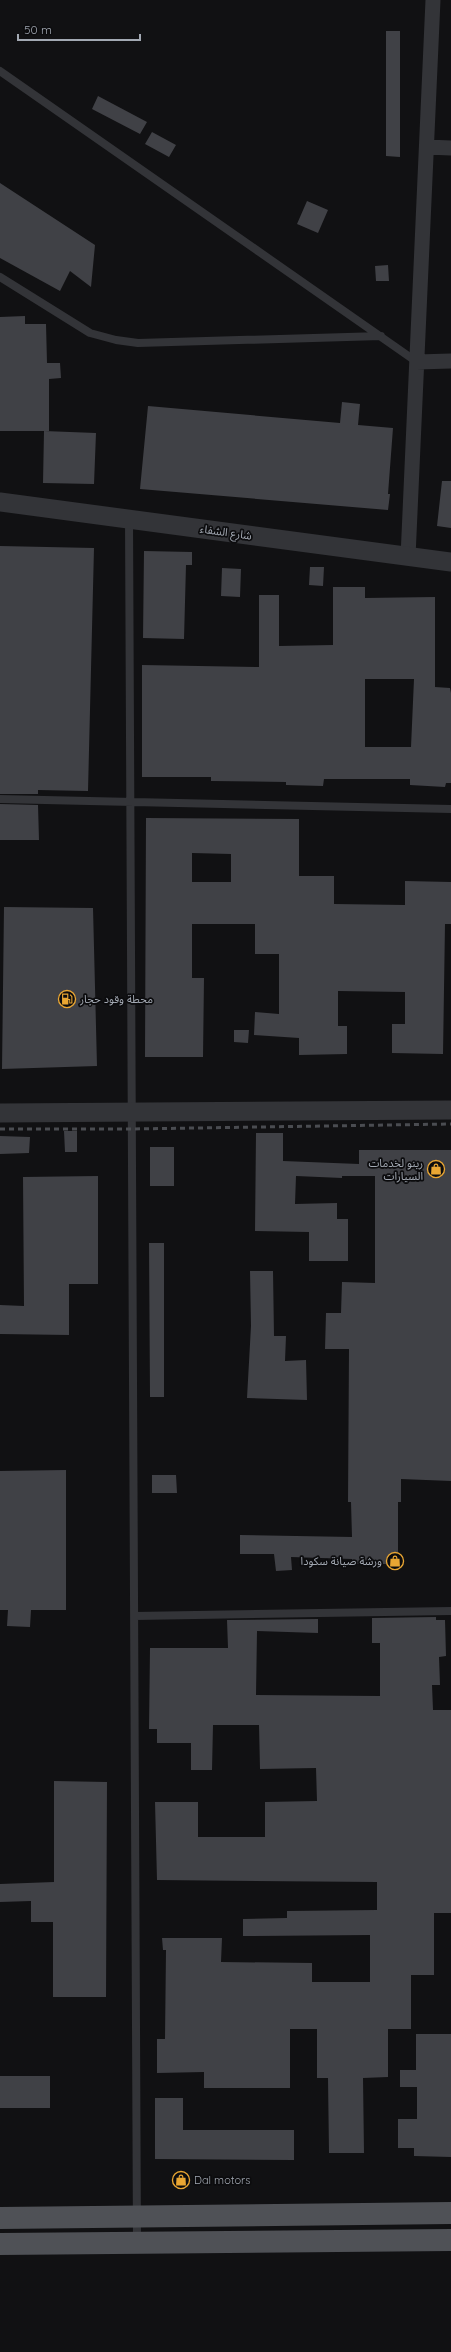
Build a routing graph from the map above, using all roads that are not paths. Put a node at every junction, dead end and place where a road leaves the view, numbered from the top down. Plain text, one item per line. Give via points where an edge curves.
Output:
1 (433, 0) edge
2 (0, 71) edge
3 (427, 147) junction
4 (451, 148) edge
5 (0, 277) edge
6 (381, 336) junction
7 (451, 361) edge
8 (417, 362) junction
9 (0, 502) edge
10 (129, 518) junction
11 (408, 557) junction
12 (451, 562) edge
13 (0, 799) edge
14 (130, 803) junction
15 (451, 809) edge
16 (451, 1110) edge
17 (132, 1112) junction
18 (0, 1113) edge
19 (451, 1611) edge
20 (135, 1616) junction
21 (451, 2213) edge
22 (0, 2218) edge
23 (138, 2218) junction
24 (451, 2240) edge
25 (137, 2243) junction
26 (0, 2244) edge

1 - 3 street
2 - 6 lane
3 - 4 street
3 - 8 street
5 - 6 lane via 90,333 116,340 138,343
6 - 8 lane
7 - 8 street
8 - 11 street
9 - 10 street, شارع الشفاء
10 - 11 street, شارع الشفاء
10 - 14 lane
11 - 12 street, شارع الشفاء
13 - 14 lane
14 - 15 lane
14 - 17 lane
16 - 17 street
17 - 18 street
17 - 20 lane
19 - 20 lane
20 - 23 lane
21 - 23 main road
22 - 23 main road
23 - 25 lane
24 - 25 main road
25 - 26 main road

